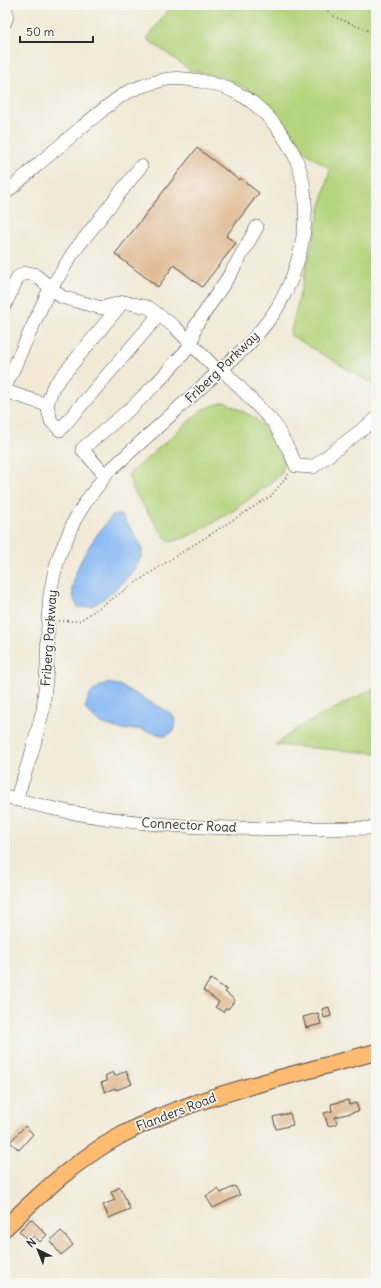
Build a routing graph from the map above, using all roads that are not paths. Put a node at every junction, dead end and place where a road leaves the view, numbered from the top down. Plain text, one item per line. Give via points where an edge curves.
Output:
1 (5, 5) edge
2 (5, 22) edge
3 (141, 166) dead end
4 (5, 193) edge
5 (257, 227) dead end
6 (50, 288) junction
7 (122, 303) junction
8 (5, 305) edge
9 (159, 315) junction
10 (192, 344) junction
11 (220, 370) junction
12 (5, 387) edge
13 (5, 391) edge
14 (46, 405) junction
15 (376, 419) edge
16 (105, 475) junction
17 (10, 798) edge
18 (376, 828) edge
19 (376, 1052) edge
20 (5, 1228) edge

1 - 2 street
3 - 6 street via 72,254
4 - 11 street, Friberg Parkway via 106,108 127,93 146,85 165,79 207,82 226,87 259,106 273,122 296,158 305,199 304,225 292,276 282,300 248,345
5 - 10 street via 231,273 195,327
6 - 7 street via 62,297 102,308
6 - 8 street via 34,274 25,273 18,277
6 - 12 street
7 - 9 street via 148,307
7 - 14 street via 53,387
9 - 10 street
9 - 14 street via 60,430 51,421
10 - 11 street
10 - 16 street via 147,393 82,450
11 - 15 street via 274,423 296,466 313,467
11 - 16 street, Friberg Parkway
13 - 14 street
16 - 17 street, Friberg Parkway via 75,519 59,556 50,594 48,667 43,710 32,752
17 - 18 street, Connector Road via 72,813 170,825
19 - 20 main road, Flanders Road via 218,1096 137,1127 81,1160

